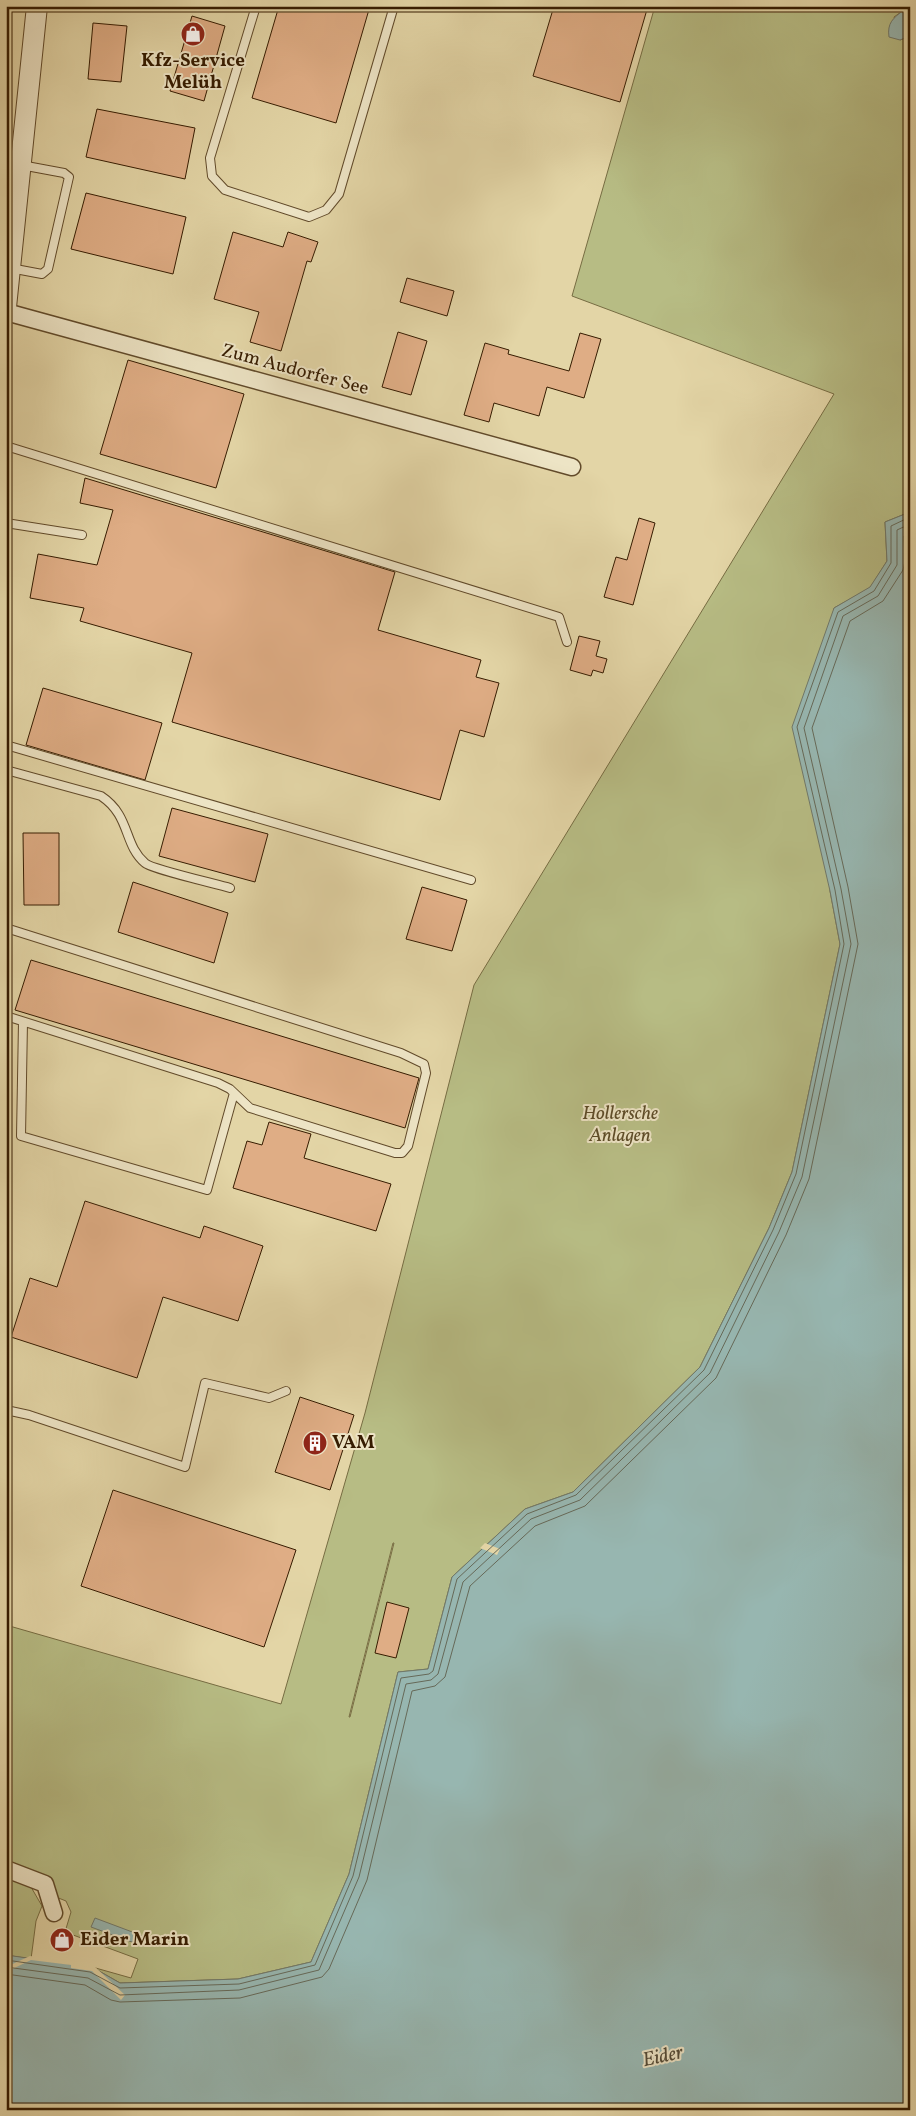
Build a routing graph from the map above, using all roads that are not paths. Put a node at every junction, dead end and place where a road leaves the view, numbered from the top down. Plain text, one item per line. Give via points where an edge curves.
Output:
1 (36, 6) edge
2 (256, 6) edge
3 (394, 6) edge
4 (16, 176) edge
5 (10, 268) junction
6 (6, 307) edge
7 (6, 312) edge
8 (6, 446) edge
9 (572, 467) dead end
10 (6, 523) edge
11 (82, 535) dead end
12 (567, 642) dead end
13 (6, 745) edge
14 (6, 770) edge
15 (471, 880) dead end
16 (230, 888) dead end
17 (6, 928) edge
18 (6, 1016) edge
19 (24, 1022) junction
20 (234, 1094) junction
21 (286, 1391) dead end
22 (6, 1410) edge
23 (6, 1869) edge
24 (54, 1913) dead end

1 - 4 street
2 - 3 lane via 210,158 212,176 225,190 309,217 326,210 339,194
4 - 5 street
4 - 5 lane via 64,173 69,177 48,269 42,274
5 - 6 street
7 - 9 street, Zum Audorfer See
8 - 12 lane via 559,617
10 - 11 lane
13 - 15 lane
14 - 16 lane via 101,796 114,804 136,852 146,864
17 - 20 lane via 401,1053 424,1064 426,1073 408,1146 402,1153 250,1108
18 - 19 lane
19 - 20 lane via 218,1083
19 - 20 lane via 21,1136 207,1190
21 - 22 lane via 269,1398 204,1383 185,1467
23 - 24 street via 46,1884

